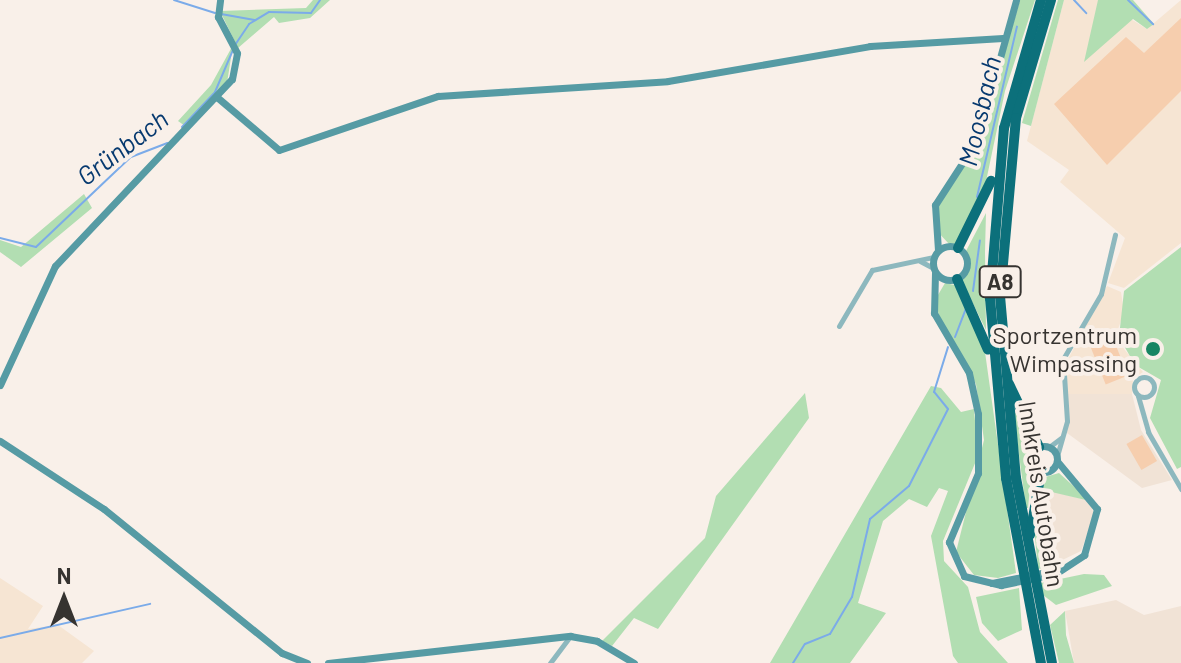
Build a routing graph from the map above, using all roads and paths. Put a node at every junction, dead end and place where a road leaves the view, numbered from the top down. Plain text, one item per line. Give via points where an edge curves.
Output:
1 (220, 0) edge
2 (1016, 0) edge
3 (1041, 0) edge
4 (1051, 0) edge
5 (1003, 38) junction
6 (218, 98) junction
7 (999, 160) junction
8 (1115, 235) dead end
9 (936, 237) junction
10 (953, 247) junction
11 (935, 253) junction
12 (919, 261) junction
13 (934, 270) junction
14 (957, 279) junction
15 (944, 280) junction
16 (934, 289) junction
17 (839, 326) dead end
18 (1003, 363) junction
19 (994, 371) junction
20 (0, 385) edge
21 (1138, 396) junction
22 (1146, 397) junction
23 (1142, 415) junction
24 (1062, 437) junction
25 (0, 441) edge
26 (1044, 447) junction
27 (1056, 462) junction
28 (1041, 472) junction
29 (1181, 489) edge
30 (1029, 557) junction
31 (570, 636) junction
32 (307, 663) edge
33 (328, 663) edge
34 (550, 663) edge
35 (634, 663) edge
36 (1041, 663) edge
37 (1052, 663) edge

1 - 6 street via 217,14 237,53 232,79
2 - 5 street
3 - 7 highway, Innkreis Autobahn / A8
4 - 18 highway, Innkreis Autobahn / A8 via 1006,179
5 - 6 street via 870,46 668,81 438,96 279,150
5 - 9 street via 977,140 935,205
6 - 20 street via 129,181 55,266
7 - 10 highway via 980,215
7 - 19 highway, Innkreis Autobahn / A8 via 990,255
8 - 24 street via 1101,294 1063,359
9 - 10 street
9 - 11 street
10 - 11 street
10 - 14 street via 967,263
11 - 12 street
11 - 13 street
12 - 13 street
12 - 17 street via 872,270
13 - 15 street
13 - 16 street
14 - 15 street
14 - 19 highway via 979,318
15 - 16 street
16 - 27 street via 934,313 972,382 981,446 949,550 964,576 990,583 1053,572 1089,550 1098,523 1092,495
18 - 26 highway
18 - 30 highway, Innkreis Autobahn / A8
19 - 36 highway, Innkreis Autobahn / A8 via 1011,517
21 - 22 street
21 - 22 street via 1134,383 1146,377 1154,387
21 - 23 street
22 - 23 street
23 - 29 street
24 - 26 street
24 - 27 street
25 - 32 street via 104,509 282,653
26 - 27 street
26 - 28 street via 1030,460
27 - 28 street
28 - 30 highway
30 - 37 highway, Innkreis Autobahn / A8
31 - 33 street
31 - 34 street
31 - 35 street via 597,641

